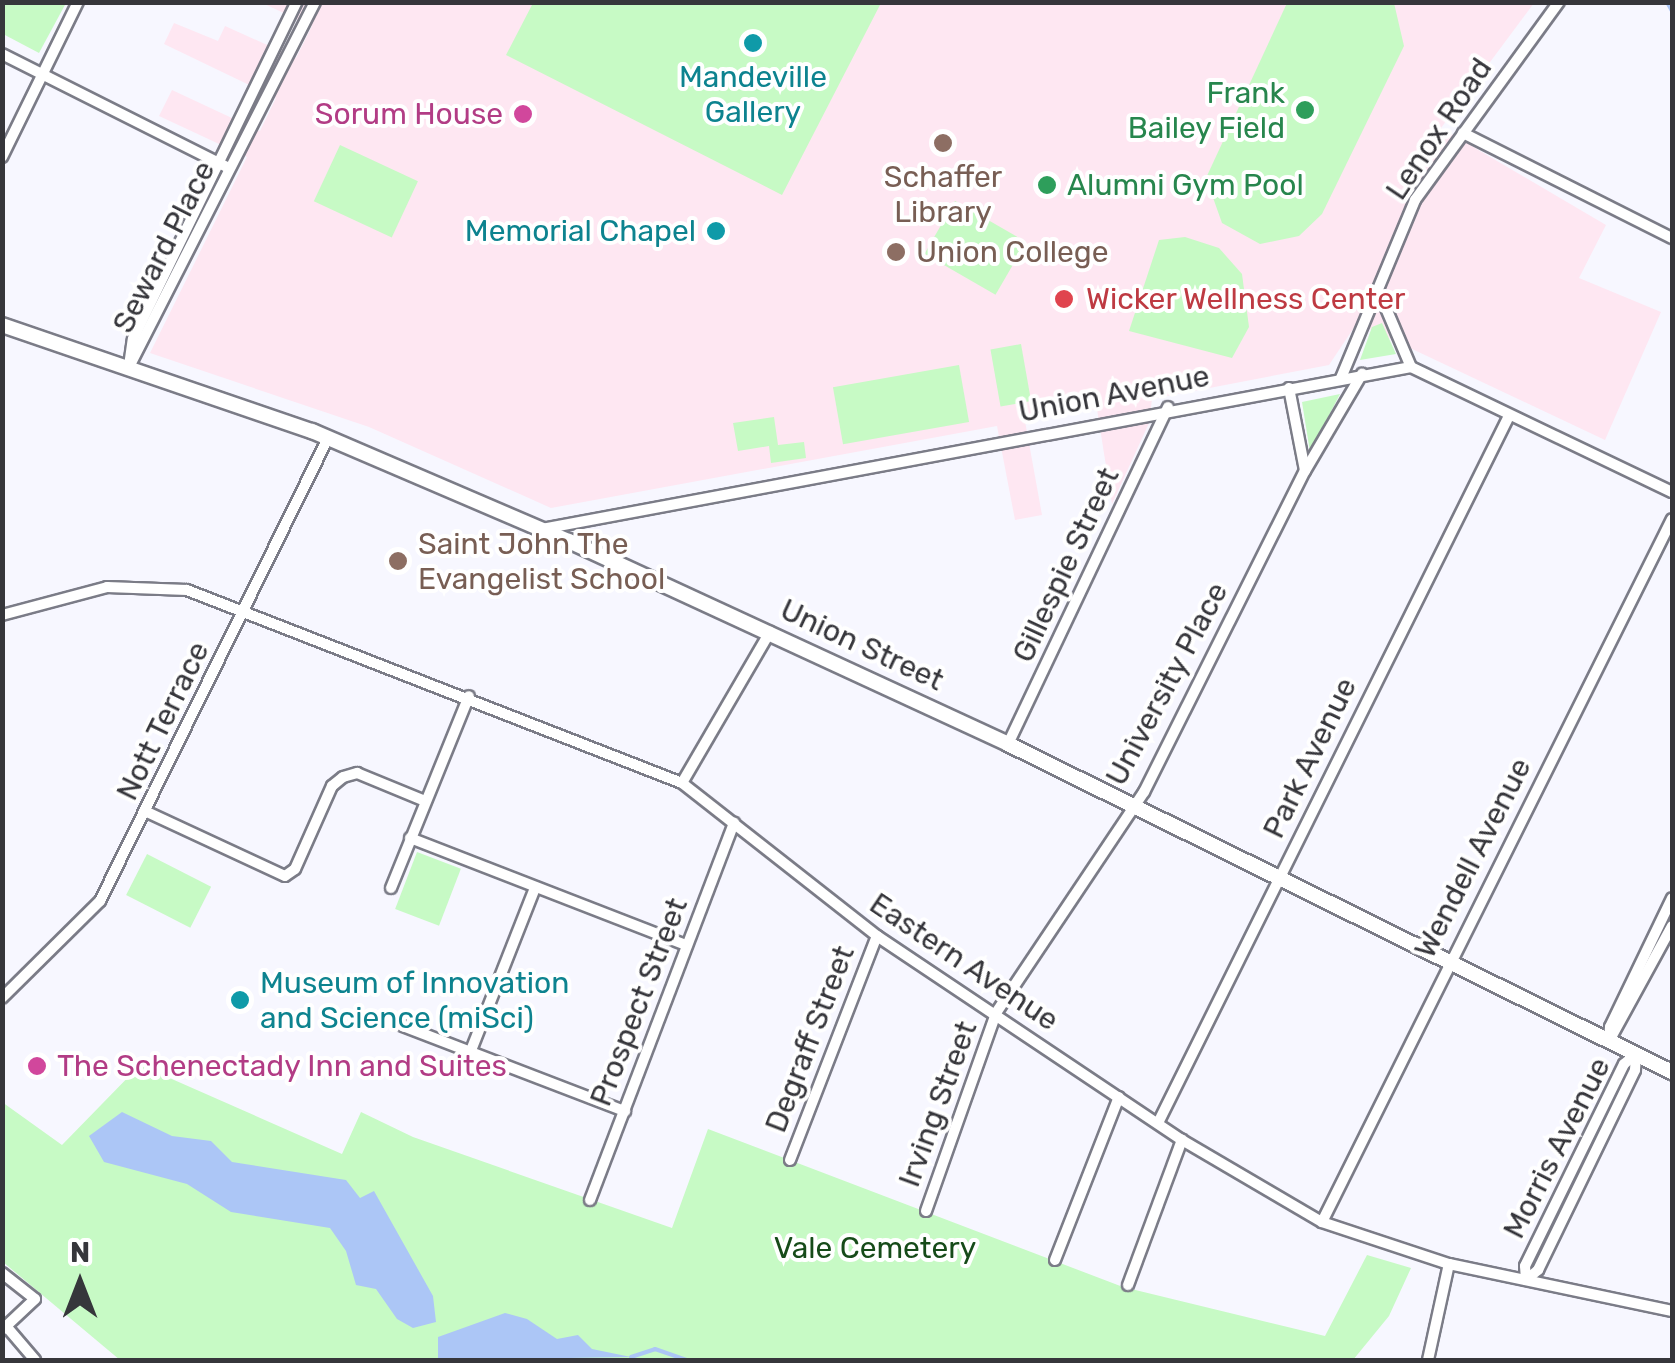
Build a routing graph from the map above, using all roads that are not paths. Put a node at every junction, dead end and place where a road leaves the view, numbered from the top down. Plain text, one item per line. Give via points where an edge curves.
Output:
1 (78, 2) edge
2 (297, 2) edge
3 (315, 2) edge
4 (1559, 2) edge
5 (2, 54) edge
6 (43, 74) junction
7 (1463, 132) junction
8 (2, 156) edge
9 (219, 163) junction
10 (232, 169) junction
11 (1672, 238) edge
12 (1380, 294) junction
13 (2, 326) edge
14 (1411, 366) junction
15 (129, 367) junction
16 (1362, 374) junction
17 (1340, 378) junction
18 (1290, 388) junction
19 (1168, 407) junction
20 (1508, 416) junction
21 (328, 438) junction
22 (1305, 471) junction
23 (1672, 492) edge
24 (1672, 518) edge
25 (542, 530) junction
26 (1668, 540) edge
27 (245, 608) junction
28 (2, 615) edge
29 (770, 632) junction
30 (469, 696) junction
31 (1008, 744) junction
32 (682, 783) junction
33 (425, 802) junction
34 (1133, 806) junction
35 (147, 812) junction
36 (734, 822) junction
37 (410, 838) junction
38 (1279, 880) junction
39 (391, 888) dead end
40 (535, 888) junction
41 (1672, 898) edge
42 (1672, 926) edge
43 (877, 936) junction
44 (686, 945) junction
45 (1450, 960) junction
46 (2, 998) edge
47 (996, 1013) junction
48 (403, 1026) dead end
49 (1609, 1041) junction
50 (470, 1053) junction
51 (1636, 1054) junction
52 (1672, 1072) edge
53 (1119, 1097) junction
54 (624, 1111) junction
55 (1158, 1123) junction
56 (1182, 1140) junction
57 (790, 1160) dead end
58 (590, 1200) dead end
59 (926, 1210) dead end
60 (1322, 1222) junction
61 (1055, 1260) dead end
62 (1449, 1264) junction
63 (2, 1273) edge
64 (1526, 1280) junction
65 (1128, 1286) dead end
66 (1672, 1311) edge
67 (4, 1328) edge
68 (36, 1360) edge
69 (1428, 1360) edge

1 - 6 street
2 - 9 street, Seward Place
3 - 10 street, Seward Place
4 - 7 street, Lenox Road
5 - 6 street
6 - 8 street
6 - 9 street
7 - 11 street
7 - 12 street, Lenox Road via 1416,200
9 - 10 street
9 - 15 street, Seward Place via 133,339
10 - 15 street, Seward Place
12 - 14 street
12 - 17 street, Lenox Road
13 - 15 main road, Union Street
14 - 16 street, Union Avenue
14 - 20 street
15 - 21 main road, Union Street
16 - 17 street, Union Avenue
16 - 22 street, University Place
17 - 18 street, Union Avenue
18 - 19 street, Union Avenue
18 - 22 street
19 - 25 street, Union Avenue
19 - 31 street, Gillespie Street
20 - 23 street
20 - 38 street, Park Avenue
21 - 25 main road, Union Street
21 - 27 street, Nott Terrace
22 - 34 street, University Place
24 - 26 street, Wendell Avenue
25 - 29 main road, Union Street
26 - 45 street, Wendell Avenue
27 - 28 street, Eastern Avenue via 187,590 107,587
27 - 30 street, Eastern Avenue
27 - 35 street, Nott Terrace
29 - 31 main road, Union Street
29 - 32 street
30 - 32 street, Eastern Avenue
30 - 33 street
31 - 34 main road, Union Street
32 - 36 street, Eastern Avenue
33 - 35 street via 357,774 343,776 290,875
33 - 37 street
34 - 38 main road, Union Street
34 - 47 street, University Place
35 - 46 street, Nott Terrace via 100,902
36 - 43 street, Eastern Avenue
36 - 44 street, Prospect Street
37 - 39 street
37 - 40 street
38 - 45 main road, Union Street
38 - 55 street, Park Avenue
40 - 44 street
40 - 50 street
41 - 49 street
42 - 49 street
43 - 47 street, Eastern Avenue
43 - 57 street, Degraff Street
44 - 54 street, Prospect Street
45 - 49 main road, Union Street
45 - 60 street, Wendell Avenue
47 - 53 street, Eastern Avenue
47 - 59 street, Irving Street
48 - 50 street
49 - 51 main road, Union Street
50 - 54 street
51 - 52 main road, Union Street
51 - 64 street, Morris Avenue via 1624,1064 1532,1251
53 - 55 street, Eastern Avenue
53 - 61 street
54 - 58 street, Prospect Street
55 - 56 street, Eastern Avenue
56 - 60 street, Eastern Avenue
56 - 65 street
60 - 62 street, Eastern Avenue
62 - 64 street, Eastern Avenue
62 - 69 street
63 - 67 street via 35,1300
64 - 66 street, Eastern Avenue
67 - 68 street

